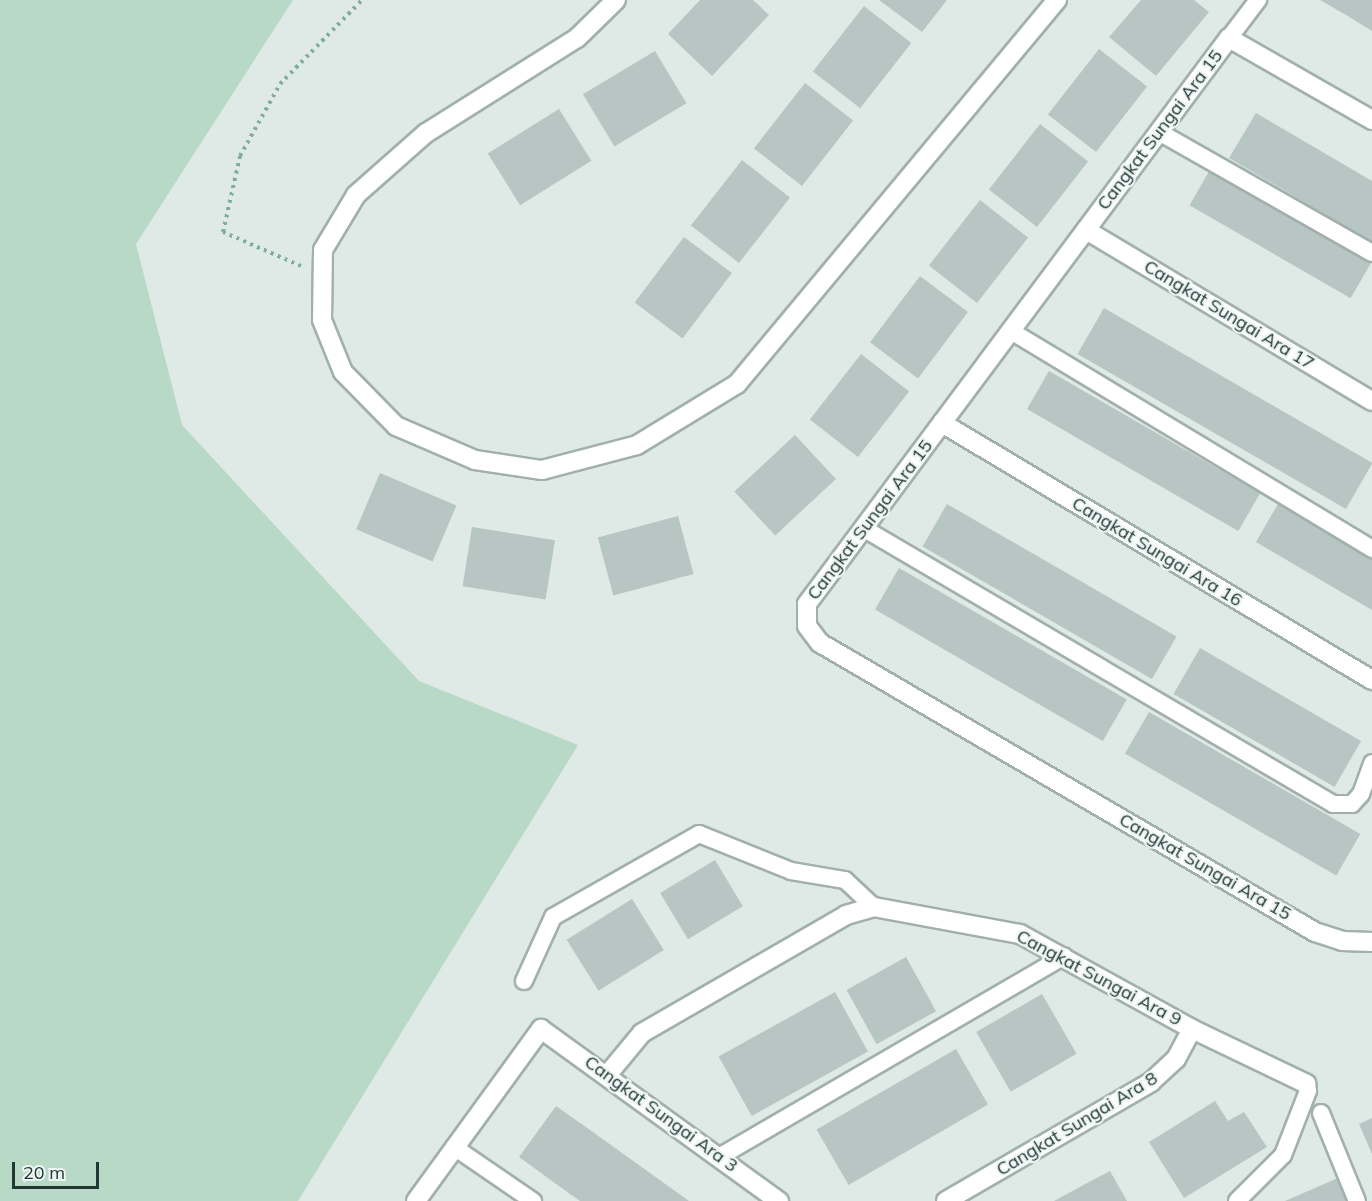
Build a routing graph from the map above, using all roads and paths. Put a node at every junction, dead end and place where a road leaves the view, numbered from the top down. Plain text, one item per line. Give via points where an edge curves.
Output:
1 (362, 0) edge
2 (616, 0) edge
3 (1057, 0) edge
4 (1258, 0) edge
5 (1229, 38) junction
6 (1372, 120) edge
7 (1159, 132) junction
8 (1086, 230) junction
9 (1372, 253) edge
10 (306, 268) dead end
11 (1011, 331) junction
12 (1372, 401) edge
13 (942, 423) junction
14 (863, 528) junction
15 (1372, 549) edge
16 (1372, 680) edge
17 (1372, 763) edge
18 (874, 907) junction
19 (1372, 942) edge
20 (1064, 956) junction
21 (524, 981) dead end
22 (1192, 1029) junction
23 (608, 1074) junction
24 (1307, 1084) joint
25 (1321, 1113) dead end
26 (454, 1147) junction
27 (719, 1157) junction
28 (416, 1201) edge
29 (533, 1201) edge
30 (779, 1201) edge
31 (946, 1201) edge
32 (1237, 1201) edge
33 (1357, 1201) edge

1 - 10 path via 280,84 240,156 223,232
2 - 3 street via 577,38 426,133 356,195 323,250 322,320 343,372 396,426 475,460 542,470 638,446 737,384
4 - 5 lane
5 - 6 street
5 - 7 street, Cangkat Sungai Ara 15
7 - 8 street, Cangkat Sungai Ara 15
7 - 9 lane
8 - 11 street, Cangkat Sungai Ara 15
8 - 12 street, Cangkat Sungai Ara 17
11 - 13 street, Cangkat Sungai Ara 15
11 - 15 lane
13 - 14 street, Cangkat Sungai Ara 15
13 - 16 street, Cangkat Sungai Ara 16
14 - 17 lane via 1334,804 1352,804 1361,794
14 - 19 street, Cangkat Sungai Ara 15 via 807,604 807,626 820,643 1315,932 1342,941
18 - 20 street, Cangkat Sungai Ara 9 via 1004,928
18 - 21 lane via 845,880 791,870 699,834 554,917
18 - 23 street, Cangkat Sungai Ara 9 via 846,915 642,1033
20 - 22 street, Cangkat Sungai Ara 9
20 - 27 lane
22 - 24 street, Cangkat Sungai Ara 9
22 - 31 street, Cangkat Sungai Ara 8 via 1176,1059 1151,1082
23 - 26 street, Cangkat Sungai Ara 3 via 541,1029
23 - 27 street, Cangkat Sungai Ara 3
24 - 32 lane via 1283,1155
25 - 33 lane
26 - 28 street
26 - 29 lane
27 - 30 street, Cangkat Sungai Ara 3

